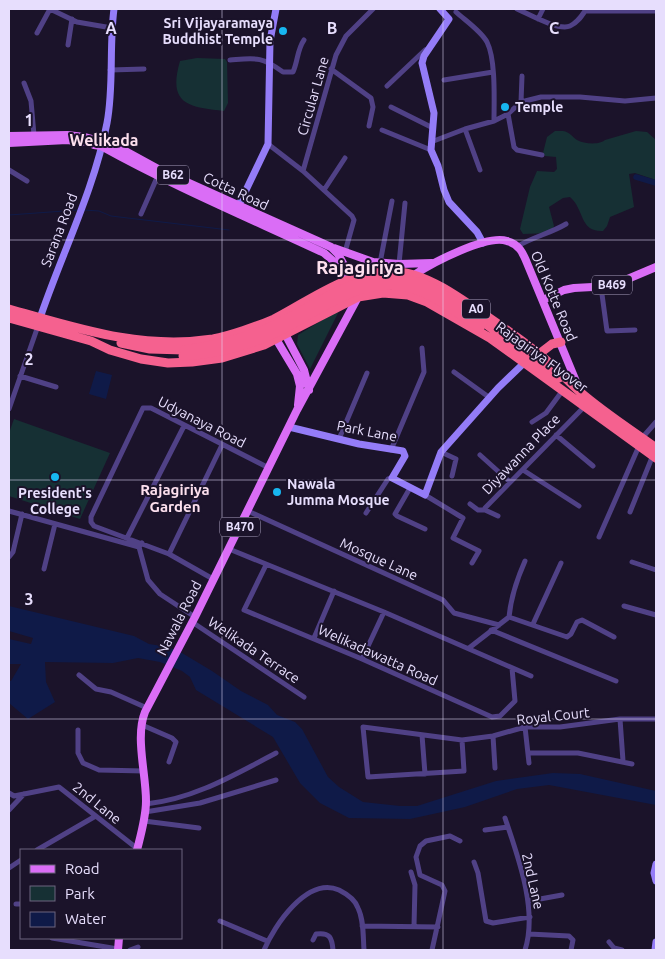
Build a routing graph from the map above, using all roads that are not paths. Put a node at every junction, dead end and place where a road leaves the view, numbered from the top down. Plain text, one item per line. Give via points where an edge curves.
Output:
1 (50, 9) edge
2 (114, 9) edge
3 (276, 9) edge
4 (373, 9) edge
5 (440, 9) edge
6 (517, 9) edge
7 (543, 9) edge
8 (458, 10) edge
9 (585, 10) edge
10 (656, 11) edge
11 (72, 19) junction
12 (449, 19) junction
13 (538, 19) junction
14 (112, 28) junction
15 (37, 33) dead end
16 (304, 40) dead end
17 (68, 45) dead end
18 (430, 46) junction
19 (230, 60) dead end
20 (269, 62) junction
21 (144, 69) dead end
22 (331, 69) junction
23 (110, 70) junction
24 (493, 72) junction
25 (522, 76) dead end
26 (444, 80) dead end
27 (24, 83) dead end
28 (387, 86) dead end
29 (656, 98) edge
30 (521, 102) junction
31 (391, 107) dead end
32 (508, 114) junction
33 (494, 121) junction
34 (369, 126) dead end
35 (433, 128) junction
36 (465, 129) junction
37 (382, 130) dead end
38 (34, 135) junction
39 (57, 138) junction
40 (10, 141) edge
41 (102, 144) junction
42 (268, 144) junction
43 (431, 146) junction
44 (542, 155) dead end
45 (345, 158) dead end
46 (9, 170) edge
47 (480, 170) dead end
48 (303, 171) junction
49 (159, 173) junction
50 (27, 181) dead end
51 (324, 190) junction
52 (392, 201) dead end
53 (405, 203) dead end
54 (237, 209) junction
55 (141, 214) dead end
56 (566, 224) dead end
57 (483, 243) junction
58 (518, 246) junction
59 (330, 247) junction
60 (345, 252) junction
61 (325, 254) junction
62 (376, 263) junction
63 (432, 263) junction
64 (399, 264) junction
65 (656, 267) edge
66 (410, 274) junction
67 (348, 278) junction
68 (602, 287) junction
69 (408, 295) junction
70 (358, 297) junction
71 (543, 300) junction
72 (9, 309) edge
73 (9, 318) edge
74 (276, 318) junction
75 (39, 322) junction
76 (266, 322) junction
77 (635, 330) dead end
78 (286, 334) junction
79 (91, 337) junction
80 (217, 338) junction
81 (276, 339) junction
82 (560, 342) junction
83 (422, 348) dead end
84 (539, 354) junction
85 (567, 357) junction
86 (222, 358) junction
87 (524, 363) junction
88 (556, 368) junction
89 (454, 372) dead end
90 (367, 373) dead end
91 (20, 376) junction
92 (56, 387) dead end
93 (309, 390) junction
94 (563, 390) junction
95 (580, 392) junction
96 (490, 398) junction
97 (585, 406) junction
98 (9, 409) edge
99 (297, 410) junction
100 (532, 422) dead end
101 (656, 422) edge
102 (184, 426) junction
103 (289, 427) junction
104 (556, 435) junction
105 (339, 439) junction
106 (640, 442) junction
107 (222, 445) junction
108 (391, 450) junction
109 (441, 452) junction
110 (655, 454) edge
111 (480, 455) dead end
112 (593, 466) dead end
113 (269, 468) junction
114 (523, 470) junction
115 (452, 476) dead end
116 (392, 478) junction
117 (510, 482) junction
118 (410, 488) junction
119 (424, 495) junction
120 (470, 504) dead end
121 (580, 506) dead end
122 (485, 510) junction
123 (9, 511) edge
124 (248, 511) junction
125 (630, 512) dead end
126 (366, 513) dead end
127 (22, 514) junction
128 (498, 516) dead end
129 (55, 524) junction
130 (425, 529) dead end
131 (599, 537) dead end
132 (127, 538) junction
133 (140, 545) junction
134 (229, 549) junction
135 (169, 554) junction
136 (9, 557) edge
137 (525, 561) dead end
138 (632, 562) dead end
139 (472, 563) dead end
140 (561, 563) dead end
141 (266, 565) junction
142 (44, 569) dead end
143 (656, 570) edge
144 (214, 579) junction
145 (334, 591) junction
146 (624, 606) dead end
147 (384, 612) junction
148 (656, 615) edge
149 (509, 617) junction
150 (193, 619) junction
151 (533, 624) junction
152 (498, 625) junction
153 (491, 630) junction
154 (614, 637) dead end
155 (314, 638) junction
156 (469, 648) junction
157 (362, 659) junction
158 (512, 668) junction
159 (79, 675) dead end
160 (531, 676) dead end
161 (616, 681) dead end
162 (304, 697) dead end
163 (147, 708) junction
164 (620, 719) junction
165 (656, 720) edge
166 (142, 725) junction
167 (525, 727) junction
168 (78, 730) dead end
169 (422, 735) junction
170 (493, 736) junction
171 (462, 740) junction
172 (276, 753) dead end
173 (528, 753) junction
174 (623, 761) junction
175 (169, 762) dead end
176 (529, 763) dead end
177 (632, 764) dead end
178 (495, 768) dead end
179 (144, 771) junction
180 (426, 774) junction
181 (276, 780) dead end
182 (9, 793) edge
183 (24, 794) junction
184 (146, 804) junction
185 (9, 810) edge
186 (145, 812) junction
187 (94, 817) junction
188 (505, 818) dead end
189 (144, 821) junction
190 (508, 827) junction
191 (199, 828) dead end
192 (486, 830) dead end
193 (460, 841) dead end
194 (39, 849) edge
195 (137, 849) edge
196 (138, 849) edge
197 (20, 861) edge
198 (474, 862) dead end
199 (656, 864) edge
200 (9, 868) edge
201 (411, 872) dead end
202 (656, 878) edge
203 (562, 894) dead end
204 (529, 901) junction
205 (530, 916) junction
206 (220, 921) dead end
207 (362, 926) junction
208 (414, 926) junction
209 (438, 927) junction
210 (529, 934) junction
211 (58, 939) edge
212 (313, 940) dead end
213 (267, 941) junction
214 (609, 942) dead end
215 (656, 942) edge
216 (138, 947) dead end
217 (614, 949) edge
218 (118, 950) edge
219 (130, 950) edge
220 (264, 950) edge
221 (333, 950) edge
222 (364, 950) edge
223 (432, 950) edge
224 (525, 950) edge
225 (571, 950) edge
226 (622, 950) edge
227 (655, 950) edge

1 - 11 street
1 - 15 street
2 - 14 street, Sarana Road
3 - 20 street
4 - 22 street, Circular Lane via 346,36
5 - 12 street
6 - 13 street
7 - 13 street
8 - 12 street
8 - 24 street via 488,44
9 - 10 street
9 - 13 street via 578,21 569,26 561,27
11 - 14 street
11 - 17 street
12 - 18 street
14 - 23 street, Sarana Road
16 - 20 street via 293,72 283,72
18 - 28 street
18 - 35 street via 422,63 432,100
19 - 20 street via 256,58
20 - 42 street
21 - 23 street
22 - 34 street via 371,98 373,107
22 - 48 street, Circular Lane
23 - 41 street, Sarana Road via 108,122
24 - 26 street
24 - 33 street
25 - 30 street
27 - 38 street via 31,101
29 - 30 street via 624,101 541,97
30 - 32 street
31 - 35 street
32 - 33 street
32 - 44 street via 514,147
33 - 36 street
35 - 43 street
36 - 43 street
36 - 47 street
37 - 43 street
38 - 39 main road, Cotta Road / B62
38 - 40 main road, Cotta Road / B62
39 - 40 main road, Cotta Road / B62
39 - 41 main road, Cotta Road / B62 via 85,137
41 - 49 main road, Cotta Road / B62 via 118,147
41 - 75 street, Sarana Road
42 - 48 street
42 - 54 street
43 - 57 street via 449,202
45 - 51 street
46 - 50 street
48 - 51 street
49 - 54 main road, Cotta Road / B62
49 - 55 street
51 - 60 street via 354,220
52 - 62 street
53 - 64 street
54 - 59 main road, Cotta Road / B62
54 - 61 main road, Cotta Road / B62
56 - 58 street
57 - 58 main road, Old Kotte Road / B62 via 499,239
57 - 63 main road, Old Kotte Road / B62
58 - 71 main road, Old Kotte Road
59 - 60 main road, Old Kotte Road / B62
59 - 61 main road
59 - 67 main road, Cotta Road / B62 via 338,254
60 - 62 main road, Old Kotte Road / B62
61 - 67 main road, Cotta Road / B62
62 - 64 main road, Old Kotte Road / B62
62 - 66 main road
63 - 64 main road, Old Kotte Road / B62
63 - 66 main road, Old Kotte Road / B62
65 - 68 main road, B469
66 - 67 highway, A0 via 377,271
66 - 69 street
66 - 84 highway, A0 via 451,292
67 - 70 main road
67 - 74 highway, A0
68 - 71 main road, B469 via 574,288
68 - 77 street via 607,332
69 - 70 highway, A0 via 383,292
69 - 87 highway, A0 via 427,302 490,338
70 - 78 highway, A0
70 - 93 main road, Nawala Road / B470
71 - 82 main road, Old Kotte Road
72 - 75 highway, A0
73 - 75 highway, A0
74 - 76 highway, A0
74 - 78 main road
75 - 79 highway, A0
75 - 91 street
76 - 80 highway, A0
76 - 81 main road, Nawala Road / B470
78 - 81 highway, A0
78 - 93 main road via 304,370
79 - 80 highway, A0 via 173,344
79 - 86 highway, A0 via 110,350 151,361 192,362
79 - 95 highway, Rajagiriya Flyover, bridge via 150,349 211,346 274,326 351,284 373,279 402,279 442,294
79 - 97 highway, Rajagiriya Flyover, bridge via 136,353 158,356 214,353 268,336 352,292 376,286 396,286 413,289 435,299 542,371
80 - 86 highway via 242,337 246,341 244,346
81 - 86 highway, A0
81 - 99 main road, Nawala Road / B470 via 297,374 300,386
82 - 84 highway
82 - 85 main road, Old Kotte Road
83 - 108 street via 424,372
84 - 88 highway, A0
85 - 88 main road, Old Kotte Road via 563,368
85 - 95 main road, Old Kotte Road
87 - 94 highway, A0
87 - 96 street
88 - 95 highway, A0
89 - 96 street
90 - 105 street
91 - 92 street
91 - 98 street
93 - 99 main road, Nawala Road / B470
94 - 97 highway, A0
94 - 100 street via 546,413
95 - 106 highway, A0
96 - 109 street
97 - 104 street, Diyawanna Place
97 - 106 highway, A0
99 - 103 main road, Nawala Road / B470
101 - 106 street
102 - 107 street, Udyanaya Road
102 - 132 street
102 - 132 street, Udyanaya Road via 151,408 143,408 91,517 94,526
103 - 105 street, Park Lane
103 - 113 main road, Nawala Road / B470
104 - 112 street
104 - 114 street, Diyawanna Place
105 - 108 street, Park Lane
106 - 110 highway, A0
106 - 131 street
107 - 113 street, Udyanaya Road
107 - 135 street
108 - 116 street, Park Lane via 405,453
109 - 115 street via 456,459
109 - 119 street
110 - 125 street
111 - 117 street
113 - 124 main road, Nawala Road / B470
114 - 117 street, Diyawanna Place
114 - 121 street
116 - 118 street
116 - 126 street via 388,479
117 - 122 street, Diyawanna Place
118 - 119 street
118 - 130 street via 395,514
119 - 139 street via 463,518 453,538 479,550
120 - 122 street via 478,510
122 - 128 street, Diyawanna Place
123 - 127 street
124 - 134 main road, Nawala Road / B470
124 - 152 street, Mosque Lane via 443,600 454,613
127 - 129 street
127 - 136 street
129 - 133 street
129 - 142 street
132 - 133 street, Udyanaya Road
133 - 135 street, Udyanaya Road
133 - 150 street, Welikada Terrace via 148,580 160,594
134 - 141 street
134 - 144 main road, Nawala Road / B470
135 - 144 street, Udyanaya Road
137 - 149 street via 515,582
138 - 143 street
140 - 151 street
141 - 145 street
141 - 155 street, Welikadawatta Road via 244,610
144 - 150 main road, Nawala Road / B470
145 - 147 street
145 - 155 street
146 - 148 street
147 - 156 street
147 - 157 street
149 - 151 street
149 - 152 street
150 - 162 street, Welikada Terrace
150 - 163 main road, Nawala Road / B470
151 - 154 street via 567,637 582,620
152 - 153 street
153 - 156 street
153 - 161 street
155 - 157 street, Welikadawatta Road
156 - 158 street
157 - 158 street, Welikadawatta Road via 496,718 515,701
158 - 160 street
159 - 163 street via 96,689
163 - 166 main road, Nawala Road / B470
164 - 165 street, Royal Court
164 - 167 street, Royal Court via 560,727
164 - 174 street
166 - 175 street via 176,742
166 - 179 main road, Nawala Road / B470
167 - 170 street, Royal Court
167 - 173 street
168 - 179 street via 78,753 83,763 99,770
169 - 171 street, Royal Court
169 - 180 street
169 - 180 street, Royal Court via 364,727 368,777
170 - 171 street, Royal Court
170 - 178 street
171 - 180 street via 464,771
172 - 184 street via 196,792
173 - 174 street via 578,753
173 - 176 street
174 - 177 street
179 - 184 main road, Nawala Road / B470
181 - 186 street via 200,803
182 - 183 street, 2nd Lane via 14,796
183 - 185 street
183 - 187 street, 2nd Lane via 59,787
184 - 186 main road, Nawala Road / B470
186 - 189 main road, Nawala Road / B470
187 - 194 street
187 - 195 street, 2nd Lane
188 - 190 street, 2nd Lane
189 - 191 street
189 - 196 main road, Nawala Road / B470
190 - 192 street
190 - 204 street, 2nd Lane
193 - 209 street via 450,836 426,841 416,857 420,876 442,885 445,890
197 - 200 street
198 - 205 street via 486,921 493,923
199 - 202 street
201 - 208 street
203 - 204 street
204 - 205 street, 2nd Lane
205 - 210 street, 2nd Lane
206 - 213 street
207 - 208 street
207 - 213 street via 358,908 349,894 335,888 318,889 289,909
207 - 222 street
208 - 209 street
209 - 223 street
210 - 224 street, 2nd Lane
210 - 225 street via 569,936 573,940
211 - 218 street
212 - 221 street via 316,934 328,934
213 - 220 street
214 - 217 street
215 - 227 street
216 - 219 street
217 - 226 street

